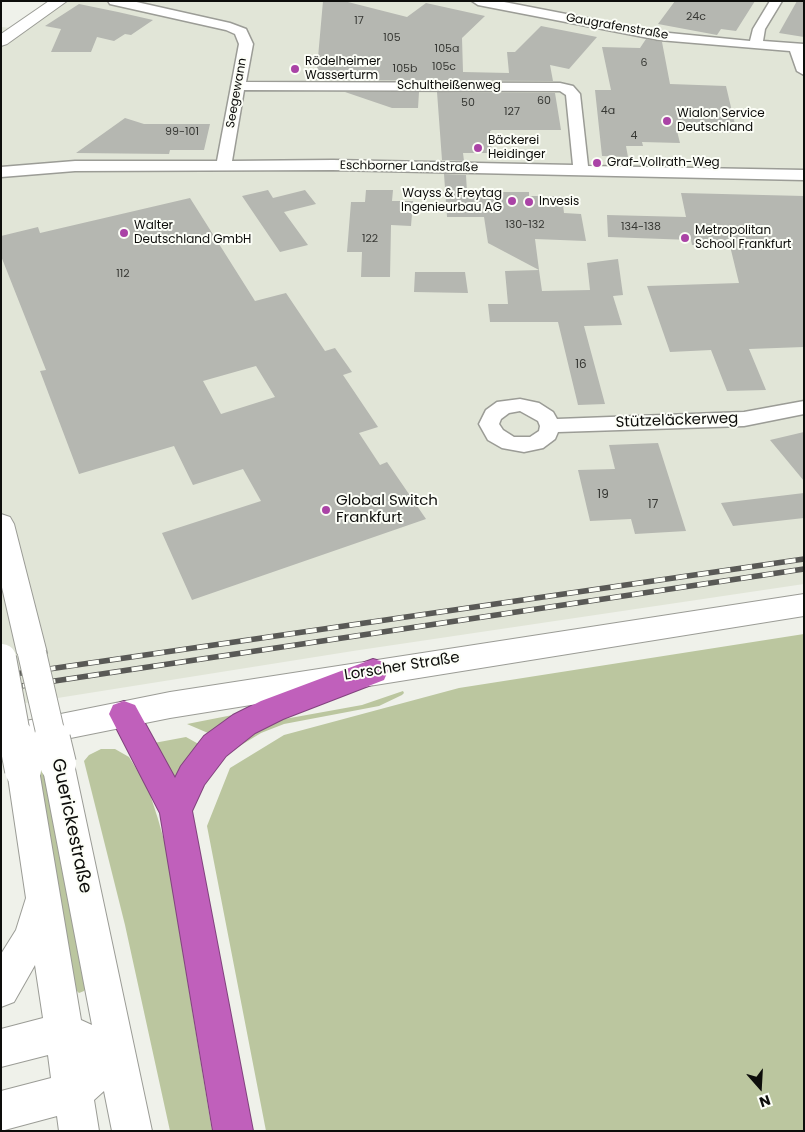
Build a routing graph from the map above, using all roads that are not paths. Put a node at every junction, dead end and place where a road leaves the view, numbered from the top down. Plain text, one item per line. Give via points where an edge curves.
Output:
1 (34, 1) edge
2 (60, 1) edge
3 (114, 1) edge
4 (478, 1) edge
5 (776, 1) edge
6 (1, 23) edge
7 (1, 41) edge
8 (756, 46) junction
9 (799, 48) edge
10 (804, 71) edge
11 (240, 86) junction
12 (1, 162) edge
13 (75, 166) junction
14 (223, 166) junction
15 (581, 170) junction
16 (1, 172) edge
17 (804, 175) edge
18 (804, 407) edge
19 (550, 426) junction
20 (1, 524) edge
21 (804, 605) edge
22 (1, 657) edge
23 (373, 671) junction
24 (124, 714) junction
25 (1, 739) edge
26 (176, 811) junction
27 (44, 892) junction
28 (1, 988) edge
29 (63, 1032) junction
30 (1, 1048) edge
31 (118, 1054) junction
32 (73, 1092) junction
33 (1, 1111) edge
34 (79, 1131) edge
35 (132, 1131) edge
36 (233, 1131) edge

1 - 6 main road
2 - 7 main road
3 - 11 street, Seegewann via 230,26 241,32 246,44
4 - 8 street, Gaugrafenstraße via 659,36
5 - 8 street via 759,29
8 - 9 street, Gaugrafenstraße
9 - 10 street, Gaugrafenstraße
11 - 14 street, Seegewann
11 - 15 street, Schultheißenweg via 560,87 573,94
12 - 13 street, Eschborner Landstraße
13 - 14 street, Eschborner Landstraße
13 - 16 street, Eschborner Landstraße
14 - 15 street, Eschborner Landstraße
15 - 17 street, Eschborner Landstraße
18 - 19 street, Stützeläckerweg via 744,419
19 - 19 street via 548,434 536,443 524,445 508,444 495,435 489,424 493,415 504,407 520,405 546,417
20 - 31 main road, Guerickestraße, bridge via 58,764
21 - 23 main road, Lorscher Straße
22 - 27 main road, bridge
23 - 24 main road, Lorscher Straße
23 - 26 highway via 244,724 215,746 192,776
24 - 25 main road, Lorscher Straße
24 - 26 highway
26 - 36 highway
27 - 28 main road via 32,937
27 - 29 main road
29 - 30 main road
29 - 31 main road
29 - 32 main road
31 - 32 main road
31 - 35 main road, Guerickestraße
32 - 33 main road
32 - 34 main road

